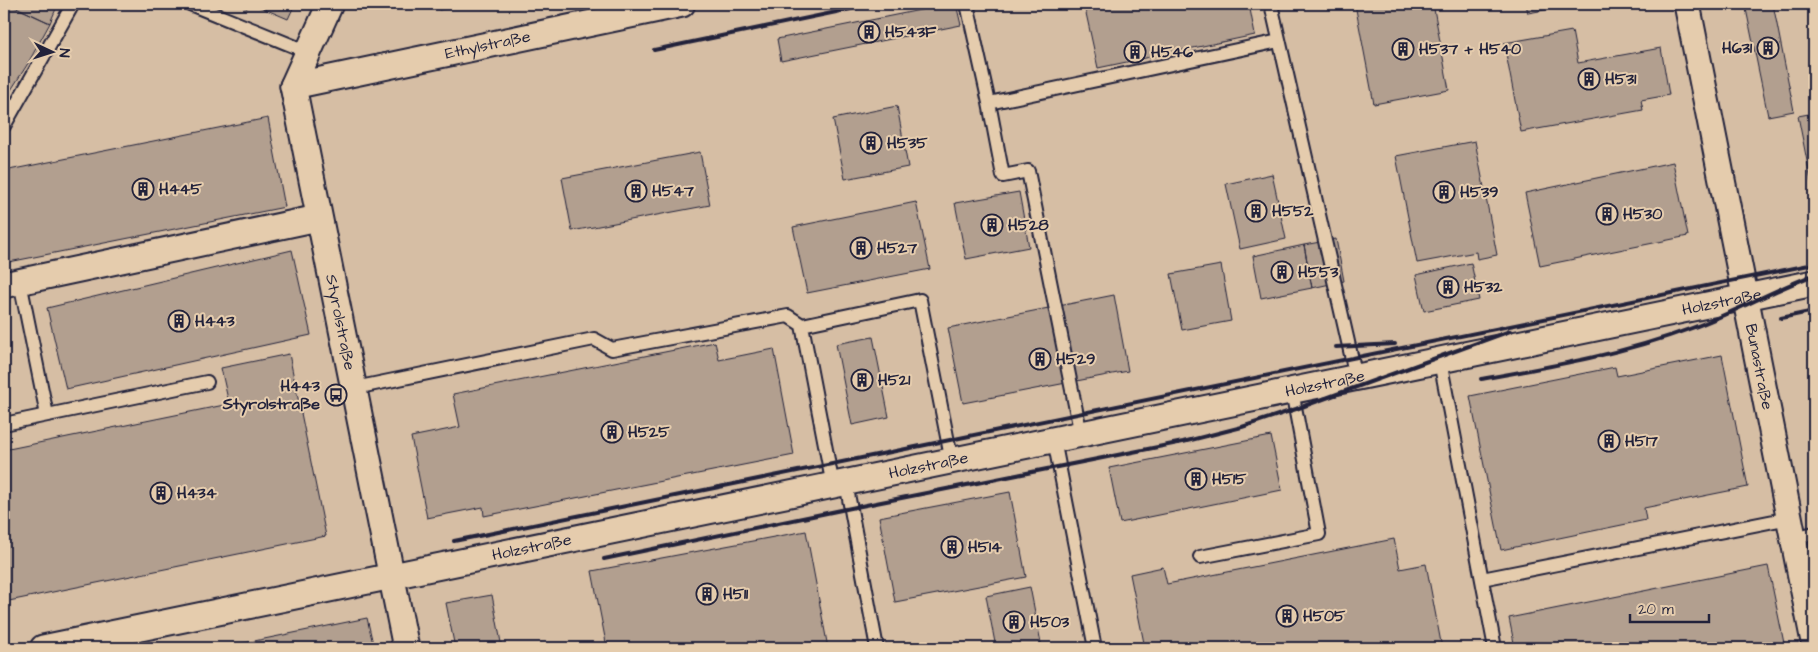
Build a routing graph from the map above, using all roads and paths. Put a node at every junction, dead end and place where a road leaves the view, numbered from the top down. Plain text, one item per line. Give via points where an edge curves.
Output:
1 (73, 4) edge
2 (190, 4) edge
3 (330, 4) edge
4 (682, 4) edge
5 (967, 4) edge
6 (1271, 4) edge
7 (1687, 4) edge
8 (645, 7) edge
9 (1279, 41) junction
10 (308, 52) junction
11 (293, 86) junction
12 (989, 103) junction
13 (4, 126) edge
14 (318, 218) junction
15 (12, 284) edge
16 (1814, 284) edge
17 (1746, 297) junction
18 (802, 324) junction
19 (1440, 361) junction
20 (1356, 377) junction
21 (207, 382) dead end
22 (355, 388) junction
23 (1292, 391) junction
24 (47, 415) junction
25 (4, 424) edge
26 (1081, 435) junction
27 (1054, 440) junction
28 (952, 462) junction
29 (839, 485) junction
30 (1799, 530) edge
31 (1200, 557) dead end
32 (391, 577) junction
33 (1482, 579) junction
34 (1814, 642) edge
35 (42, 648) edge
36 (406, 648) edge
37 (877, 648) edge
38 (1095, 648) edge
39 (1495, 648) edge

1 - 13 lane
2 - 10 lane
3 - 10 street
4 - 8 street, Ethylstraße
5 - 12 lane
6 - 9 lane
7 - 17 street, Bunastraße
8 - 11 street, Ethylstraße
9 - 12 lane
9 - 20 lane
10 - 11 street
11 - 14 street, Styrolstraße
12 - 26 lane via 1003,176 1028,171
14 - 15 street
14 - 22 street, Styrolstraße
15 - 24 lane
16 - 17 street, Holzstraße
17 - 19 street, Holzstraße
17 - 30 street, Bunastraße
18 - 22 lane via 788,316 612,349 594,339
18 - 28 lane via 920,300
18 - 29 lane
19 - 20 street, Holzstraße
19 - 33 lane
20 - 23 street, Holzstraße
21 - 24 lane
22 - 32 street, Styrolstraße
23 - 26 street, Holzstraße
23 - 31 lane via 1319,534
24 - 25 lane
26 - 27 street, Holzstraße
27 - 28 street, Holzstraße
27 - 38 lane
28 - 29 street, Holzstraße
29 - 32 street, Holzstraße
29 - 37 lane
30 - 33 lane
30 - 34 street, Bunastraße
32 - 35 street, Holzstraße
32 - 36 street, Styrolstraße
33 - 39 lane

